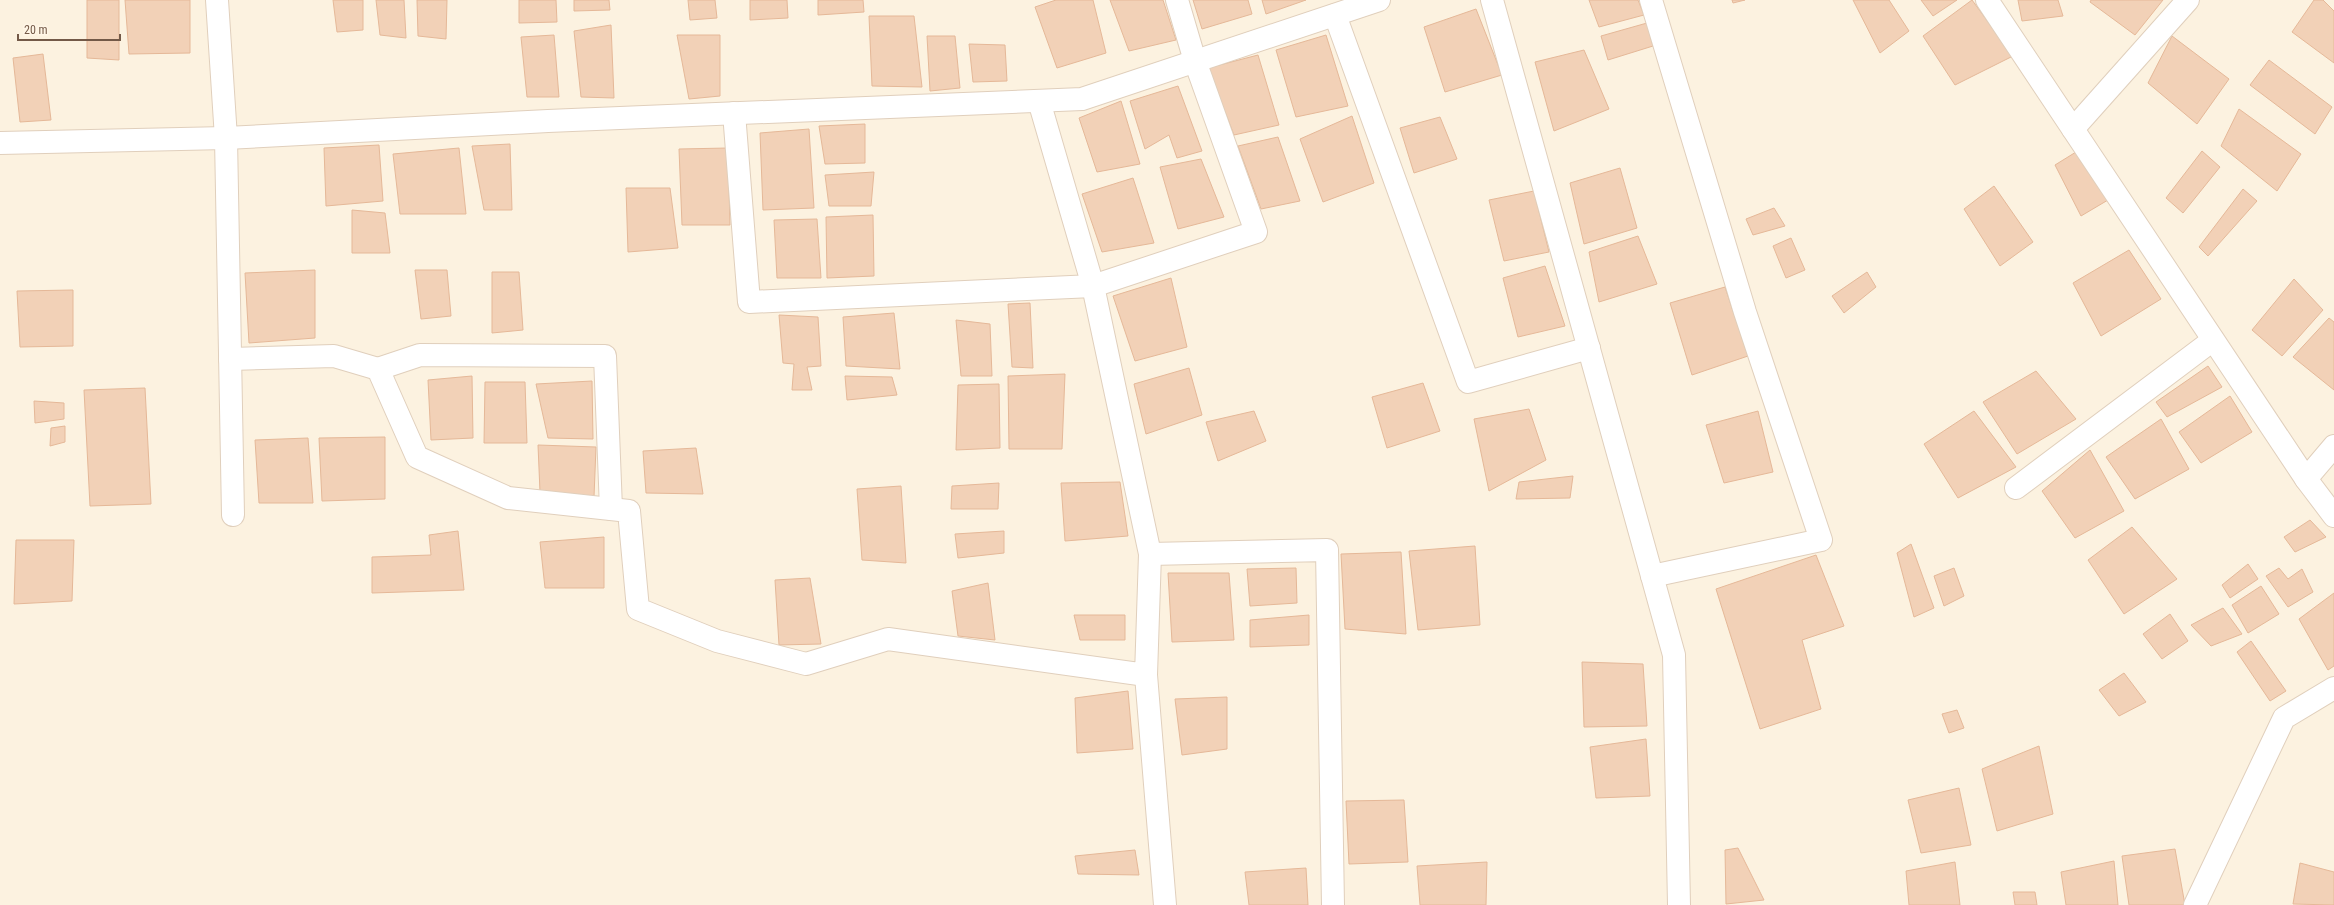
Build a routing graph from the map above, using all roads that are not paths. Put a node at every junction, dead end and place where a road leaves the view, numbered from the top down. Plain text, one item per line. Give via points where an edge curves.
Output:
1 (217, 0) edge
2 (1177, 0) edge
3 (1379, 0) edge
4 (1492, 0) edge
5 (1651, 0) edge
6 (1987, 0) edge
7 (2188, 0) edge
8 (1335, 15) junction
9 (1196, 61) junction
10 (1039, 101) junction
11 (734, 113) junction
12 (2073, 129) junction
13 (226, 138) junction
14 (0, 143) edge
15 (1093, 286) junction
16 (2213, 340) junction
17 (1589, 348) junction
18 (230, 359) junction
19 (378, 369) junction
20 (2334, 446) edge
21 (2306, 479) junction
22 (2016, 488) dead end
23 (611, 509) junction
24 (233, 515) dead end
25 (2334, 516) edge
26 (1150, 554) junction
27 (1652, 576) junction
28 (1146, 675) junction
29 (2334, 688) edge
30 (1165, 905) edge
31 (1333, 905) edge
32 (1679, 905) edge
33 (2195, 905) edge

1 - 13 street
2 - 9 street
3 - 8 street
4 - 17 street
5 - 27 street via 1745,312 1821,540
6 - 12 street
7 - 12 street
8 - 9 street
8 - 17 street via 1468,382
9 - 10 street via 1082,99
9 - 15 street via 1256,232
10 - 11 street
10 - 15 street
11 - 13 street
11 - 15 street via 749,302
12 - 16 street
13 - 14 street
13 - 18 street
15 - 26 street
16 - 21 street
16 - 22 street
17 - 27 street
18 - 19 street via 334,356
18 - 24 street
19 - 23 street via 418,457 508,498
19 - 23 street via 420,355 605,356
20 - 21 street
21 - 25 street
23 - 28 street via 630,511 638,609 717,641 806,664 888,639
26 - 28 street
26 - 31 street via 1327,550
27 - 32 street via 1674,655
28 - 30 street
29 - 33 street via 2284,718

